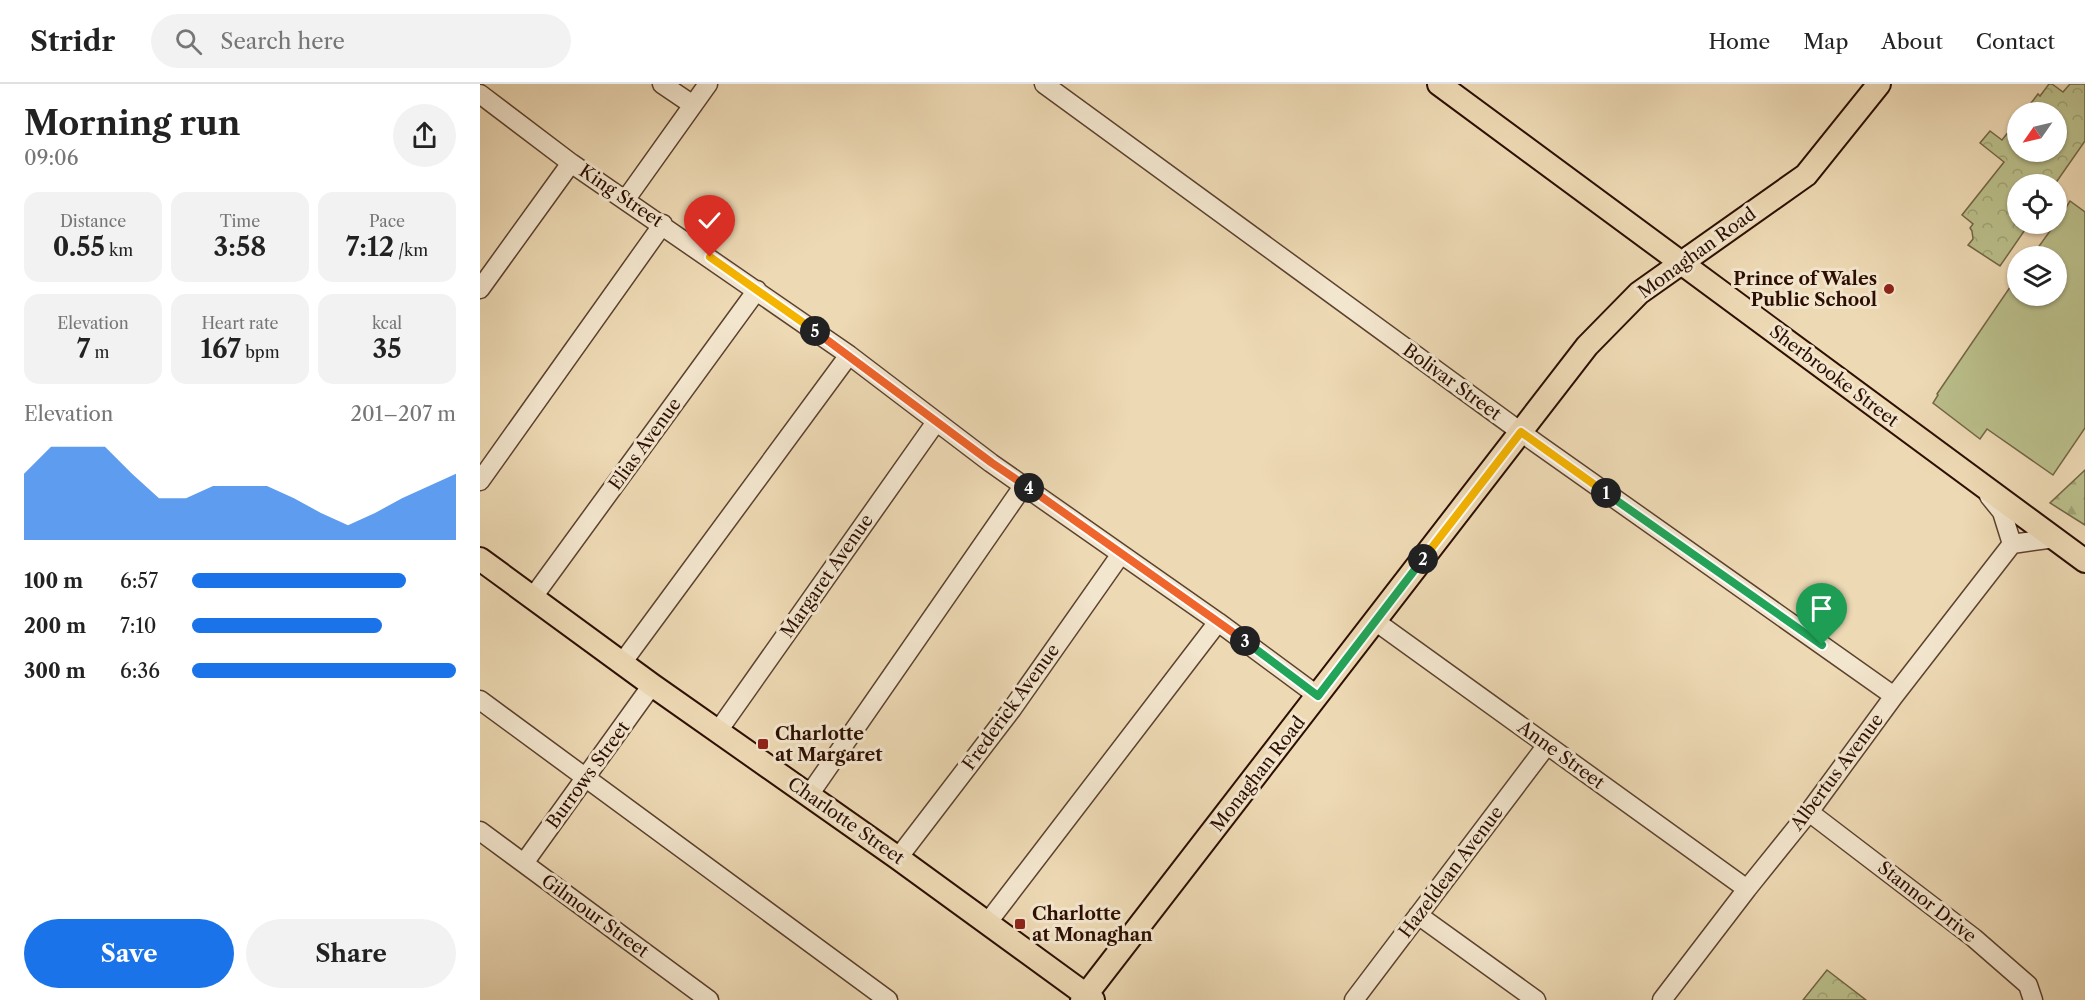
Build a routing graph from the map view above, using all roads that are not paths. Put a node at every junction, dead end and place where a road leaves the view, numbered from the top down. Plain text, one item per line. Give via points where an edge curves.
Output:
1 (662, 84) edge
2 (708, 84) edge
3 (1044, 84) edge
4 (1439, 84) edge
5 (1879, 84) edge
6 (480, 95) edge
7 (693, 105) junction
8 (572, 163) junction
9 (626, 199) junction
10 (663, 224) junction
11 (1682, 263) junction
12 (480, 290) edge
13 (757, 290) junction
14 (849, 355) junction
15 (936, 422) junction
16 (1521, 432) junction
17 (480, 482) edge
18 (1024, 485) junction
19 (1983, 487) junction
20 (2055, 538) junction
21 (2012, 544) junction
22 (1121, 555) junction
23 (480, 559) edge
24 (2085, 561) edge
25 (533, 597) junction
26 (1376, 621) junction
27 (1218, 622) junction
28 (622, 663) junction
29 (652, 686) junction
30 (1318, 696) junction
31 (1894, 696) junction
32 (480, 700) edge
33 (718, 731) junction
34 (1547, 745) junction
35 (585, 778) junction
36 (809, 795) junction
37 (1809, 812) junction
38 (480, 831) edge
39 (898, 858) junction
40 (524, 863) junction
41 (1747, 889) junction
42 (1418, 915) junction
43 (988, 922) junction
44 (1087, 998) edge
45 (709, 1000) edge
46 (888, 1000) edge
47 (1354, 1000) edge
48 (1536, 1000) edge
49 (1662, 1000) edge
50 (2033, 1000) edge

1 - 7 street
2 - 7 street
3 - 16 street, Bolivar Street
4 - 11 main road, Sherbrooke Street
5 - 11 main road, Monaghan Road via 1806,175
6 - 8 street, King Street
7 - 9 street
8 - 9 street, King Street
8 - 12 street
9 - 10 street, King Street
10 - 13 street, King Street
10 - 17 street
11 - 16 main road, Monaghan Road via 1639,293 1587,346
11 - 19 main road, Sherbrooke Street
13 - 14 street, King Street
13 - 25 street, Elias Avenue
14 - 15 street, King Street
14 - 28 street
15 - 18 street, King Street
15 - 33 street, Margaret Avenue
16 - 26 main road, Monaghan Road
16 - 31 street, Bolivar Street
18 - 22 street, King Street
18 - 36 street
19 - 20 main road, Sherbrooke Street
19 - 21 street via 2002,512
20 - 21 street
20 - 24 main road, Sherbrooke Street
21 - 31 street, Albertus Avenue
22 - 27 street, King Street
22 - 39 street, Frederick Avenue via 1012,709
23 - 25 main road, Charlotte Street
25 - 28 main road, Charlotte Street
26 - 30 main road, Monaghan Road
26 - 34 street, Anne Street
27 - 30 street, King Street
27 - 43 street
28 - 29 main road, Charlotte Street
29 - 33 main road, Charlotte Street
29 - 35 street, Burrows Street
30 - 44 main road, Monaghan Road
31 - 37 street, Albertus Avenue
32 - 35 street
33 - 36 main road, Charlotte Street
34 - 41 street, Anne Street
34 - 42 street, Hazeldean Avenue
35 - 40 street, Burrows Street
35 - 46 street
36 - 39 main road, Charlotte Street
37 - 41 street, Albertus Avenue
37 - 50 street, Stannor Drive via 1974,938 2028,985
38 - 40 street, Gilmour Street
39 - 43 main road, Charlotte Street
40 - 45 street, Gilmour Street
41 - 49 street, Albertus Avenue
42 - 47 street, Hazeldean Avenue
42 - 48 street
43 - 44 main road, Charlotte Street

